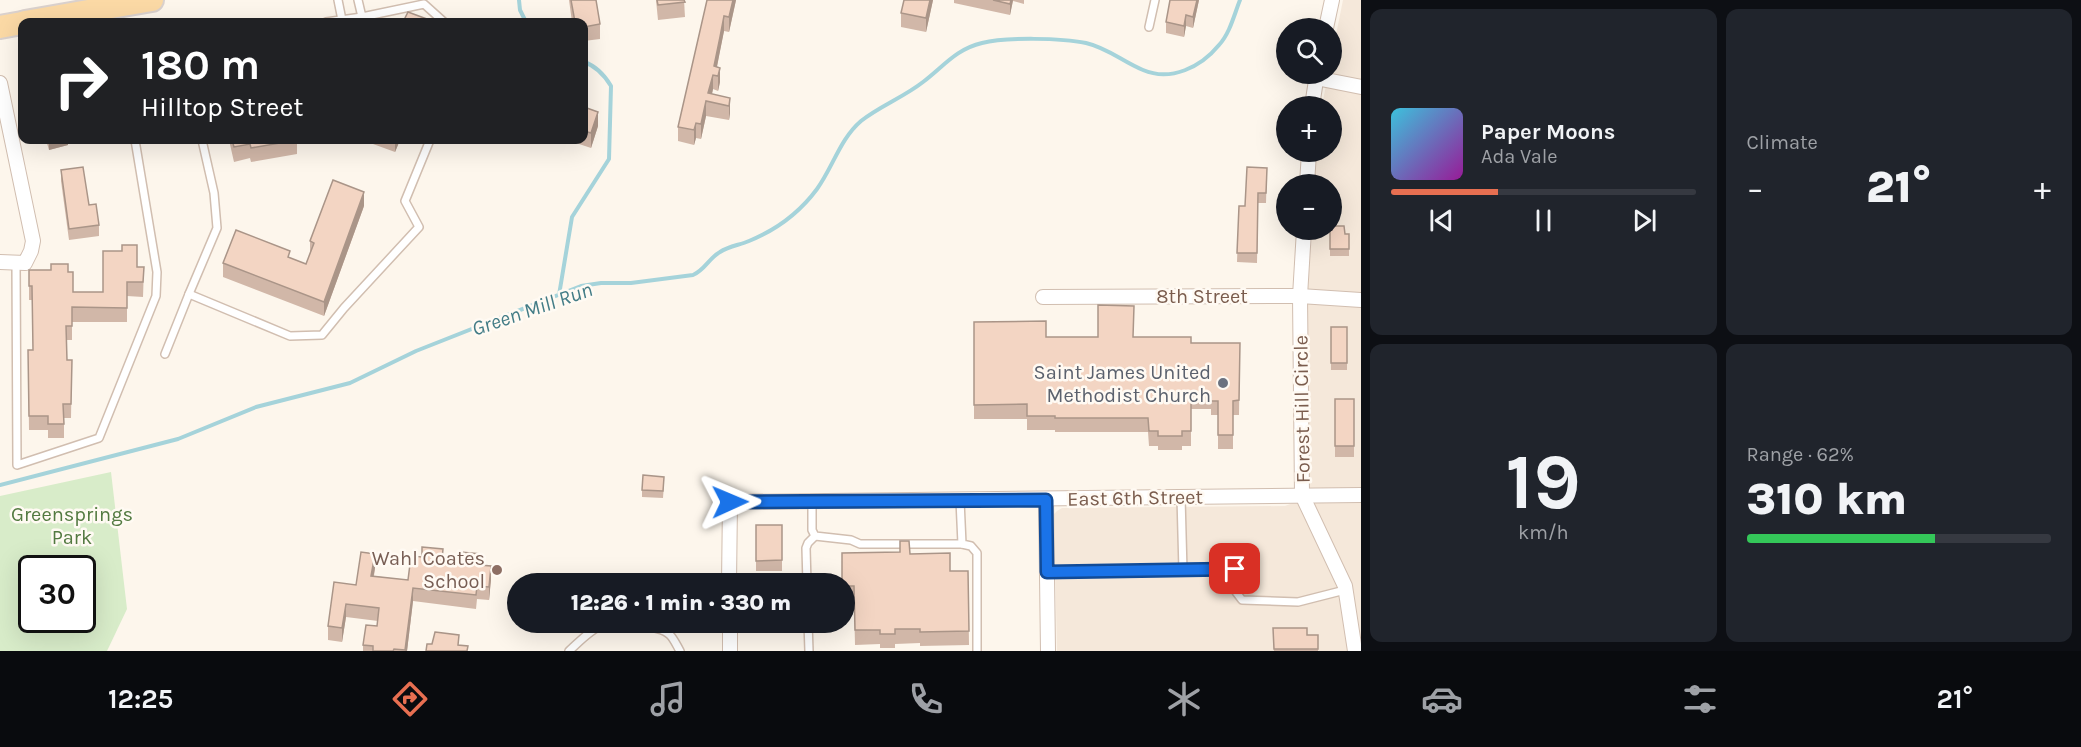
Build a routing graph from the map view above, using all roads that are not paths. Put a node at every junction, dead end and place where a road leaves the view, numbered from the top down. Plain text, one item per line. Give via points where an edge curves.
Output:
1 (152, 0) edge
2 (338, 0) edge
3 (358, 0) edge
4 (1155, 0) edge
5 (1332, 0) edge
6 (362, 17) junction
7 (62, 18) edge
8 (342, 18) edge
9 (355, 18) edge
10 (440, 18) edge
11 (1328, 18) edge
12 (18, 24) edge
13 (0, 27) edge
14 (1149, 27) dead end
15 (1342, 82) edge
16 (0, 83) edge
17 (1361, 87) edge
18 (136, 144) edge
19 (203, 144) edge
20 (428, 144) edge
21 (1303, 240) edge
22 (0, 262) edge
23 (16, 263) junction
24 (189, 294) junction
25 (1300, 296) junction
26 (1043, 297) dead end
27 (1361, 300) edge
28 (165, 354) dead end
29 (1302, 495) junction
30 (1361, 495) edge
31 (1181, 497) junction
32 (812, 500) junction
33 (960, 500) junction
34 (1046, 500) junction
35 (815, 536) junction
36 (962, 544) junction
37 (1183, 571) junction
38 (1047, 572) junction
39 (729, 573) edge
40 (807, 573) edge
41 (1345, 590) junction
42 (730, 633) edge
43 (808, 633) edge
44 (569, 651) edge
45 (680, 651) edge
46 (730, 651) edge
47 (809, 651) edge
48 (977, 651) edge
49 (1048, 651) edge
50 (1355, 651) edge

1 - 7 main road via 108,12
2 - 8 lane
3 - 6 lane
4 - 14 lane
5 - 11 street
6 - 9 lane
6 - 10 lane via 424,4
12 - 13 main road
15 - 17 street
16 - 23 street via 33,241 25,263
18 - 23 lane via 157,272 156,296 99,438 17,465
19 - 24 lane via 217,228
20 - 24 lane via 405,201 419,227 322,335 290,336
21 - 25 street, Forest Hill Circle
22 - 23 street
24 - 28 lane
25 - 26 street, 8th Street
25 - 27 street, 8th Street
25 - 29 street, Forest Hill Circle
29 - 30 street, East 6th Street
29 - 31 street, East 6th Street
29 - 41 street, Forest Hill Circle
31 - 34 street, East 6th Street
31 - 37 lane
32 - 33 street, East 6th Street
32 - 35 lane
32 - 39 street, East 6th Street via 730,502
33 - 34 street, East 6th Street
33 - 36 lane
34 - 38 street
35 - 36 lane via 860,544
35 - 40 lane via 806,548
36 - 48 lane via 977,553
37 - 38 lane
37 - 41 lane via 1235,569 1236,592 1242,600 1298,602
38 - 49 street
41 - 50 street, Forest Hill Circle
42 - 46 street
43 - 47 lane
44 - 45 lane via 595,629 611,624 653,627 672,636

